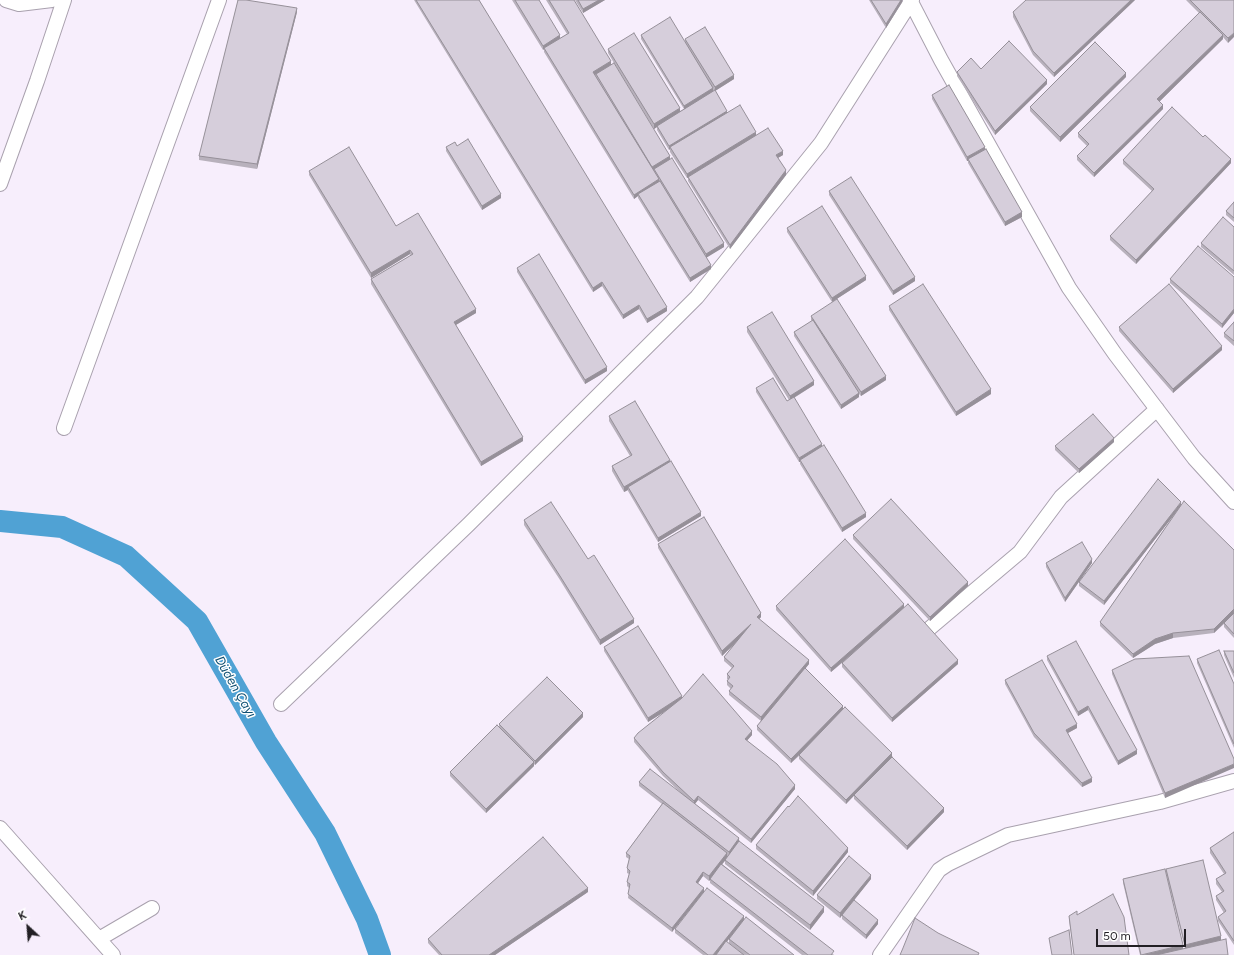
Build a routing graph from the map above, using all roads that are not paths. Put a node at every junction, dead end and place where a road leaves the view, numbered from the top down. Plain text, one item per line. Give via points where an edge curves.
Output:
1 (6, 0) edge
2 (52, 0) edge
3 (64, 0) edge
4 (219, 0) edge
5 (911, 0) edge
6 (0, 184) edge
7 (1157, 409) junction
8 (64, 428) dead end
9 (1234, 502) edge
10 (930, 628) edge
11 (281, 704) dead end
12 (1234, 781) edge
13 (0, 828) edge
14 (152, 908) dead end
15 (99, 939) junction
16 (113, 955) edge
17 (880, 955) edge

1 - 2 street via 19,4
3 - 6 street
4 - 8 street
5 - 7 street via 941,60 1069,288
5 - 11 street via 821,143 697,297 468,525
7 - 9 street via 1194,458
7 - 10 street via 1061,497 1020,552
12 - 17 street via 1160,802 1008,835 954,861 939,870
13 - 15 street
14 - 15 street
15 - 16 street

